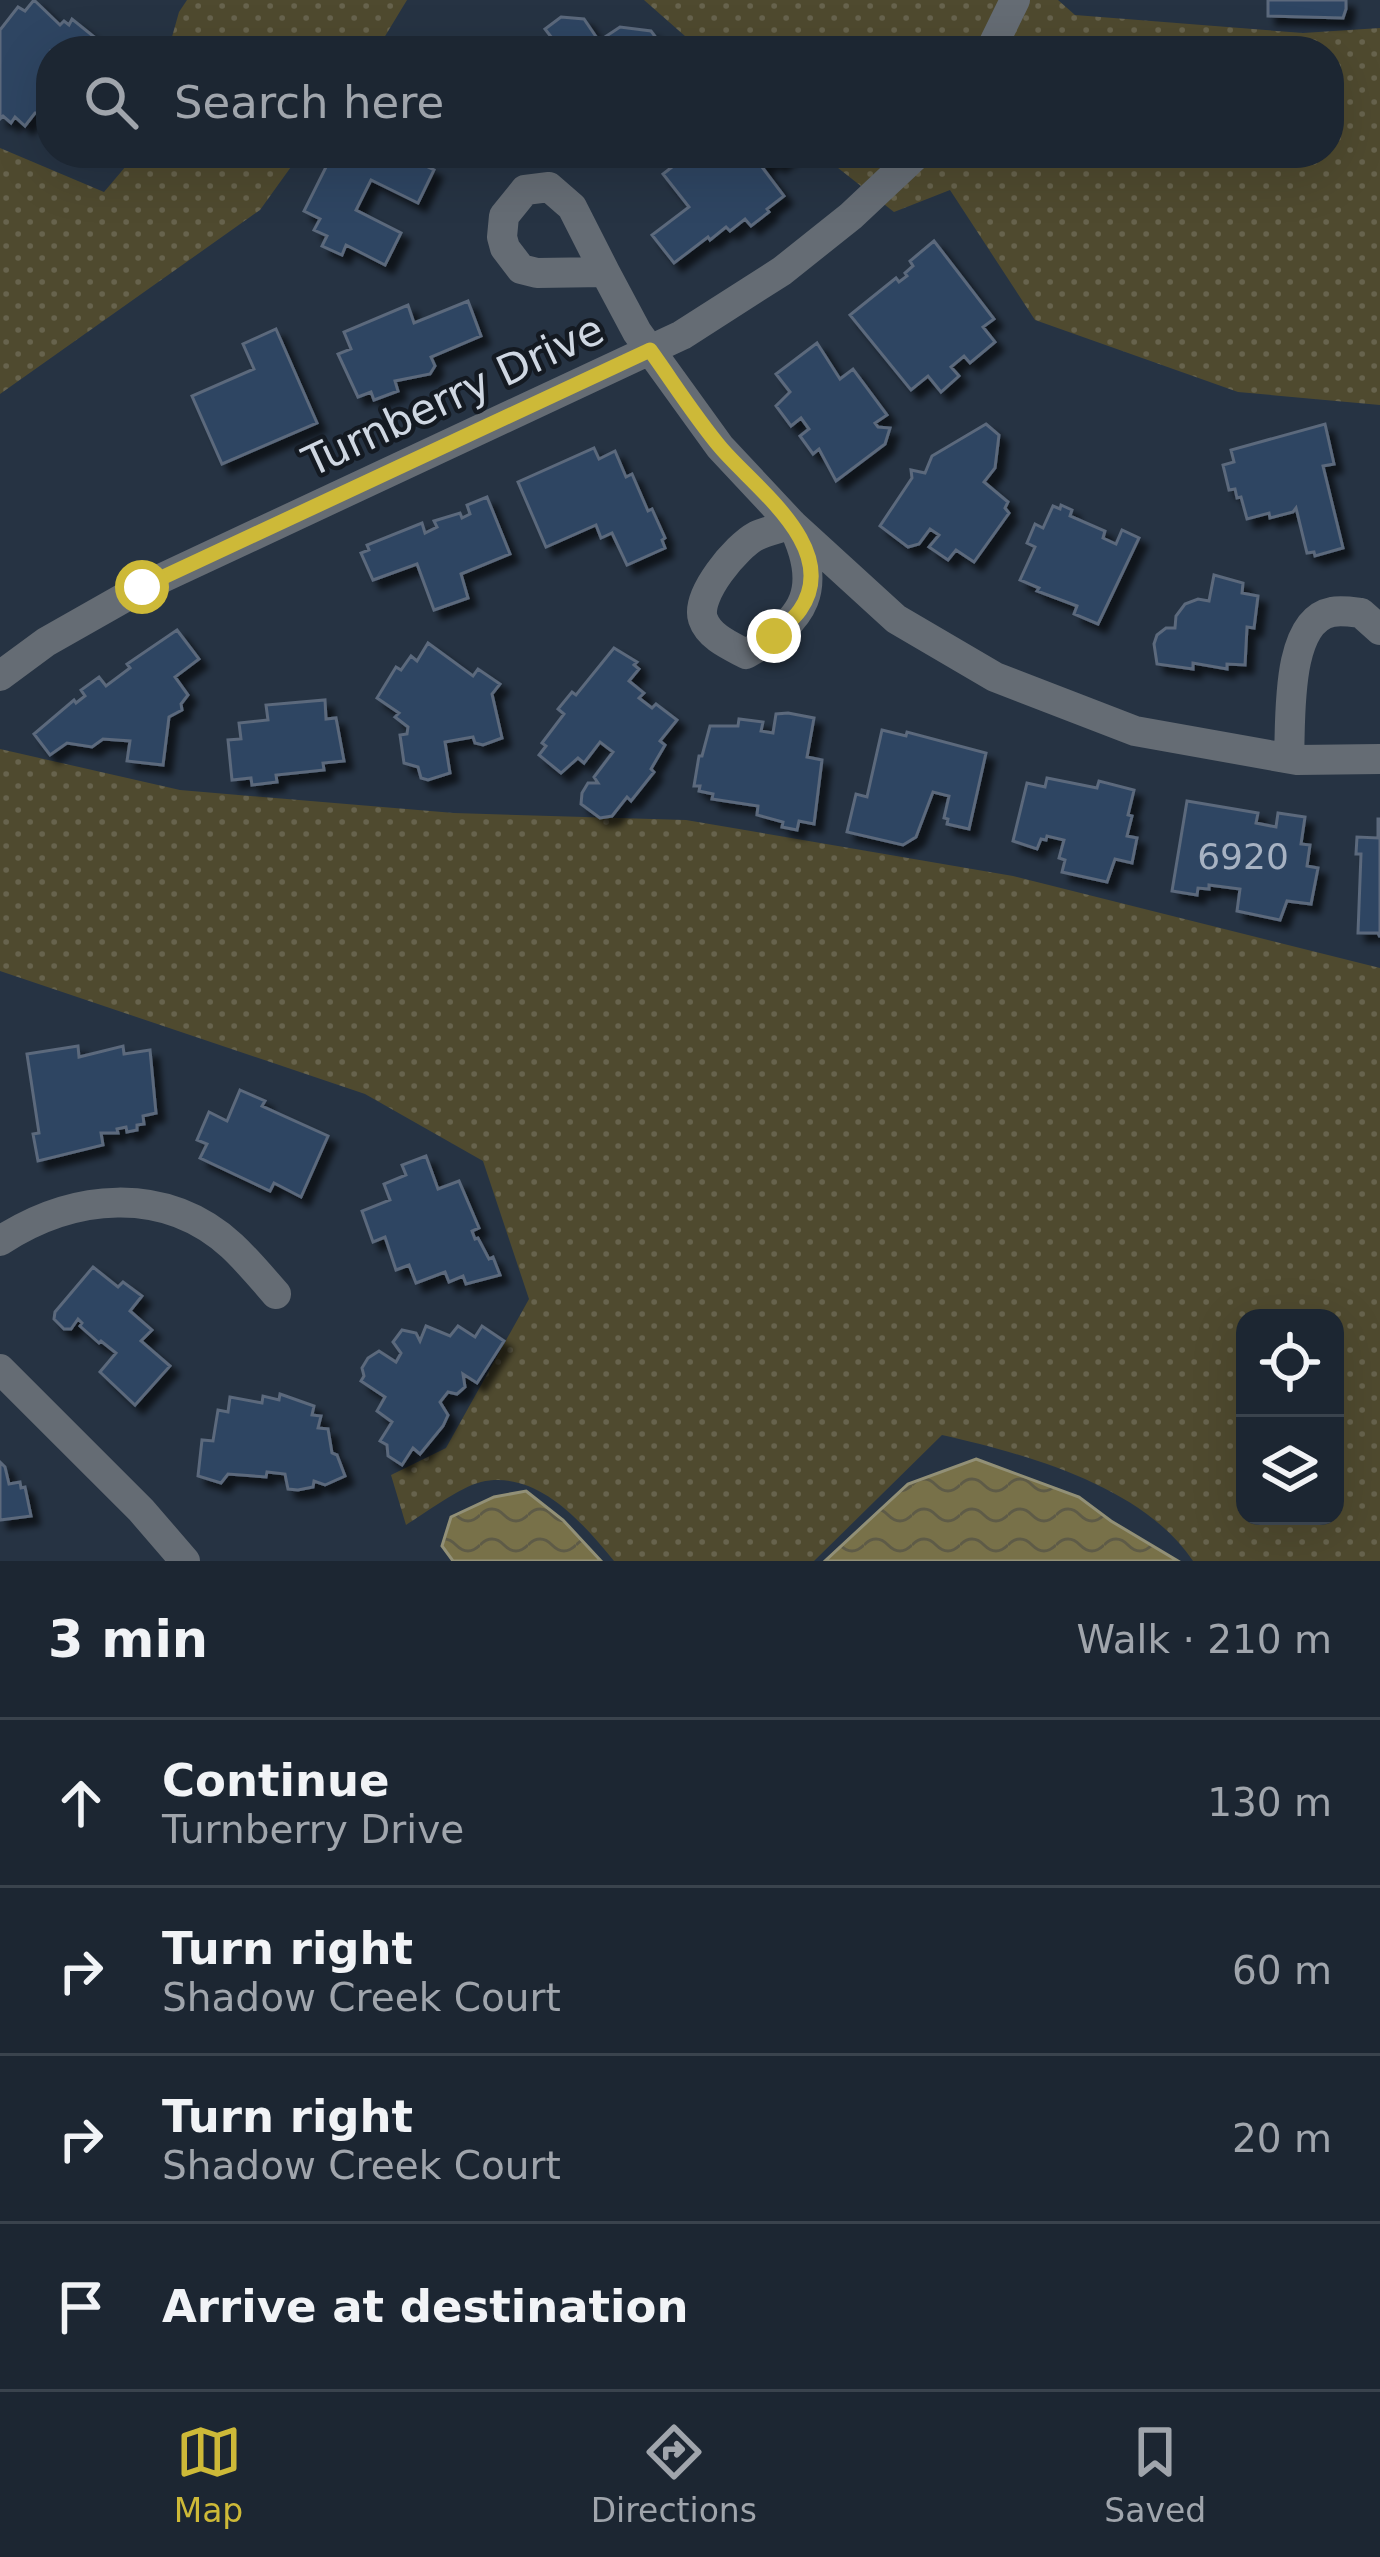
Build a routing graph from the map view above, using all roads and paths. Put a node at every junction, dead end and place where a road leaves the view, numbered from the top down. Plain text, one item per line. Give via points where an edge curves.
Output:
1 (1016, 0) edge
2 (998, 36) edge
3 (904, 168) edge
4 (605, 272) dead end
5 (650, 350) junction
6 (1380, 630) edge
7 (0, 676) edge
8 (1288, 758) junction
9 (1380, 759) edge
10 (0, 1241) edge
11 (276, 1294) dead end
12 (0, 1369) edge
13 (185, 1561) edge

1 - 2 street
3 - 5 street, Turnberry Drive via 782,271
4 - 5 street
5 - 7 street, Turnberry Drive via 142,587
5 - 8 street via 720,447 896,619 994,677 1135,730
6 - 8 street via 1361,613 1331,611 1311,622 1296,651
8 - 9 street
10 - 11 street via 74,1206 146,1201 230,1244
12 - 13 street

